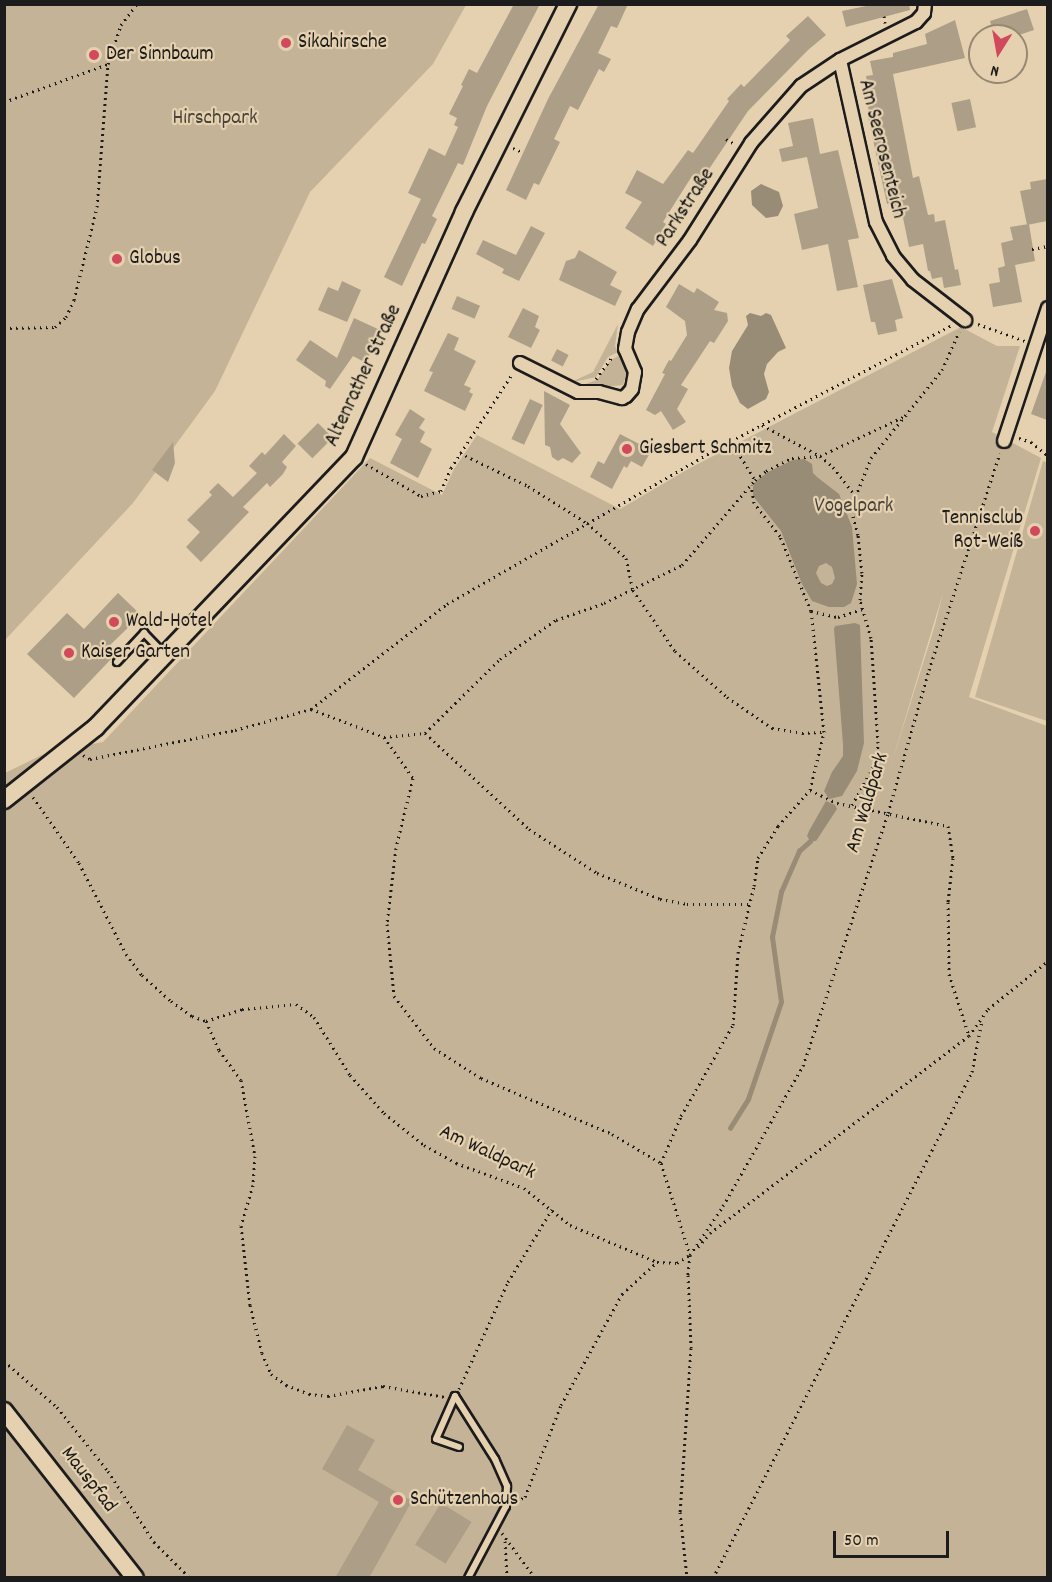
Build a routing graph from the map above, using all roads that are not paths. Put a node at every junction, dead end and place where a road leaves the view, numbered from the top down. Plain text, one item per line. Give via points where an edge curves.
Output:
1 (568, 4) edge
2 (926, 4) edge
3 (840, 60) junction
4 (1047, 308) edge
5 (965, 320) road end
6 (520, 363) road end
7 (1006, 437) road end
8 (164, 654) junction
9 (117, 662) dead end
10 (4, 800) edge
11 (4, 1411) edge
12 (459, 1447) dead end
13 (135, 1578) edge
14 (468, 1578) edge

1 - 8 street, Altenrather Straße via 464,212 354,457
2 - 3 street, Parkstraße via 916,22
3 - 5 street, Am Seerosenteich via 876,222 893,256 913,280
3 - 6 street, Parkstraße via 801,86 751,143 690,240 638,309 625,349 634,372 632,389 626,396 578,392
4 - 7 street
8 - 9 lane via 144,633
8 - 10 street, Altenrather Straße via 75,746
11 - 13 street, Mauspfad
12 - 14 lane via 436,1439 456,1396 507,1486 506,1506

